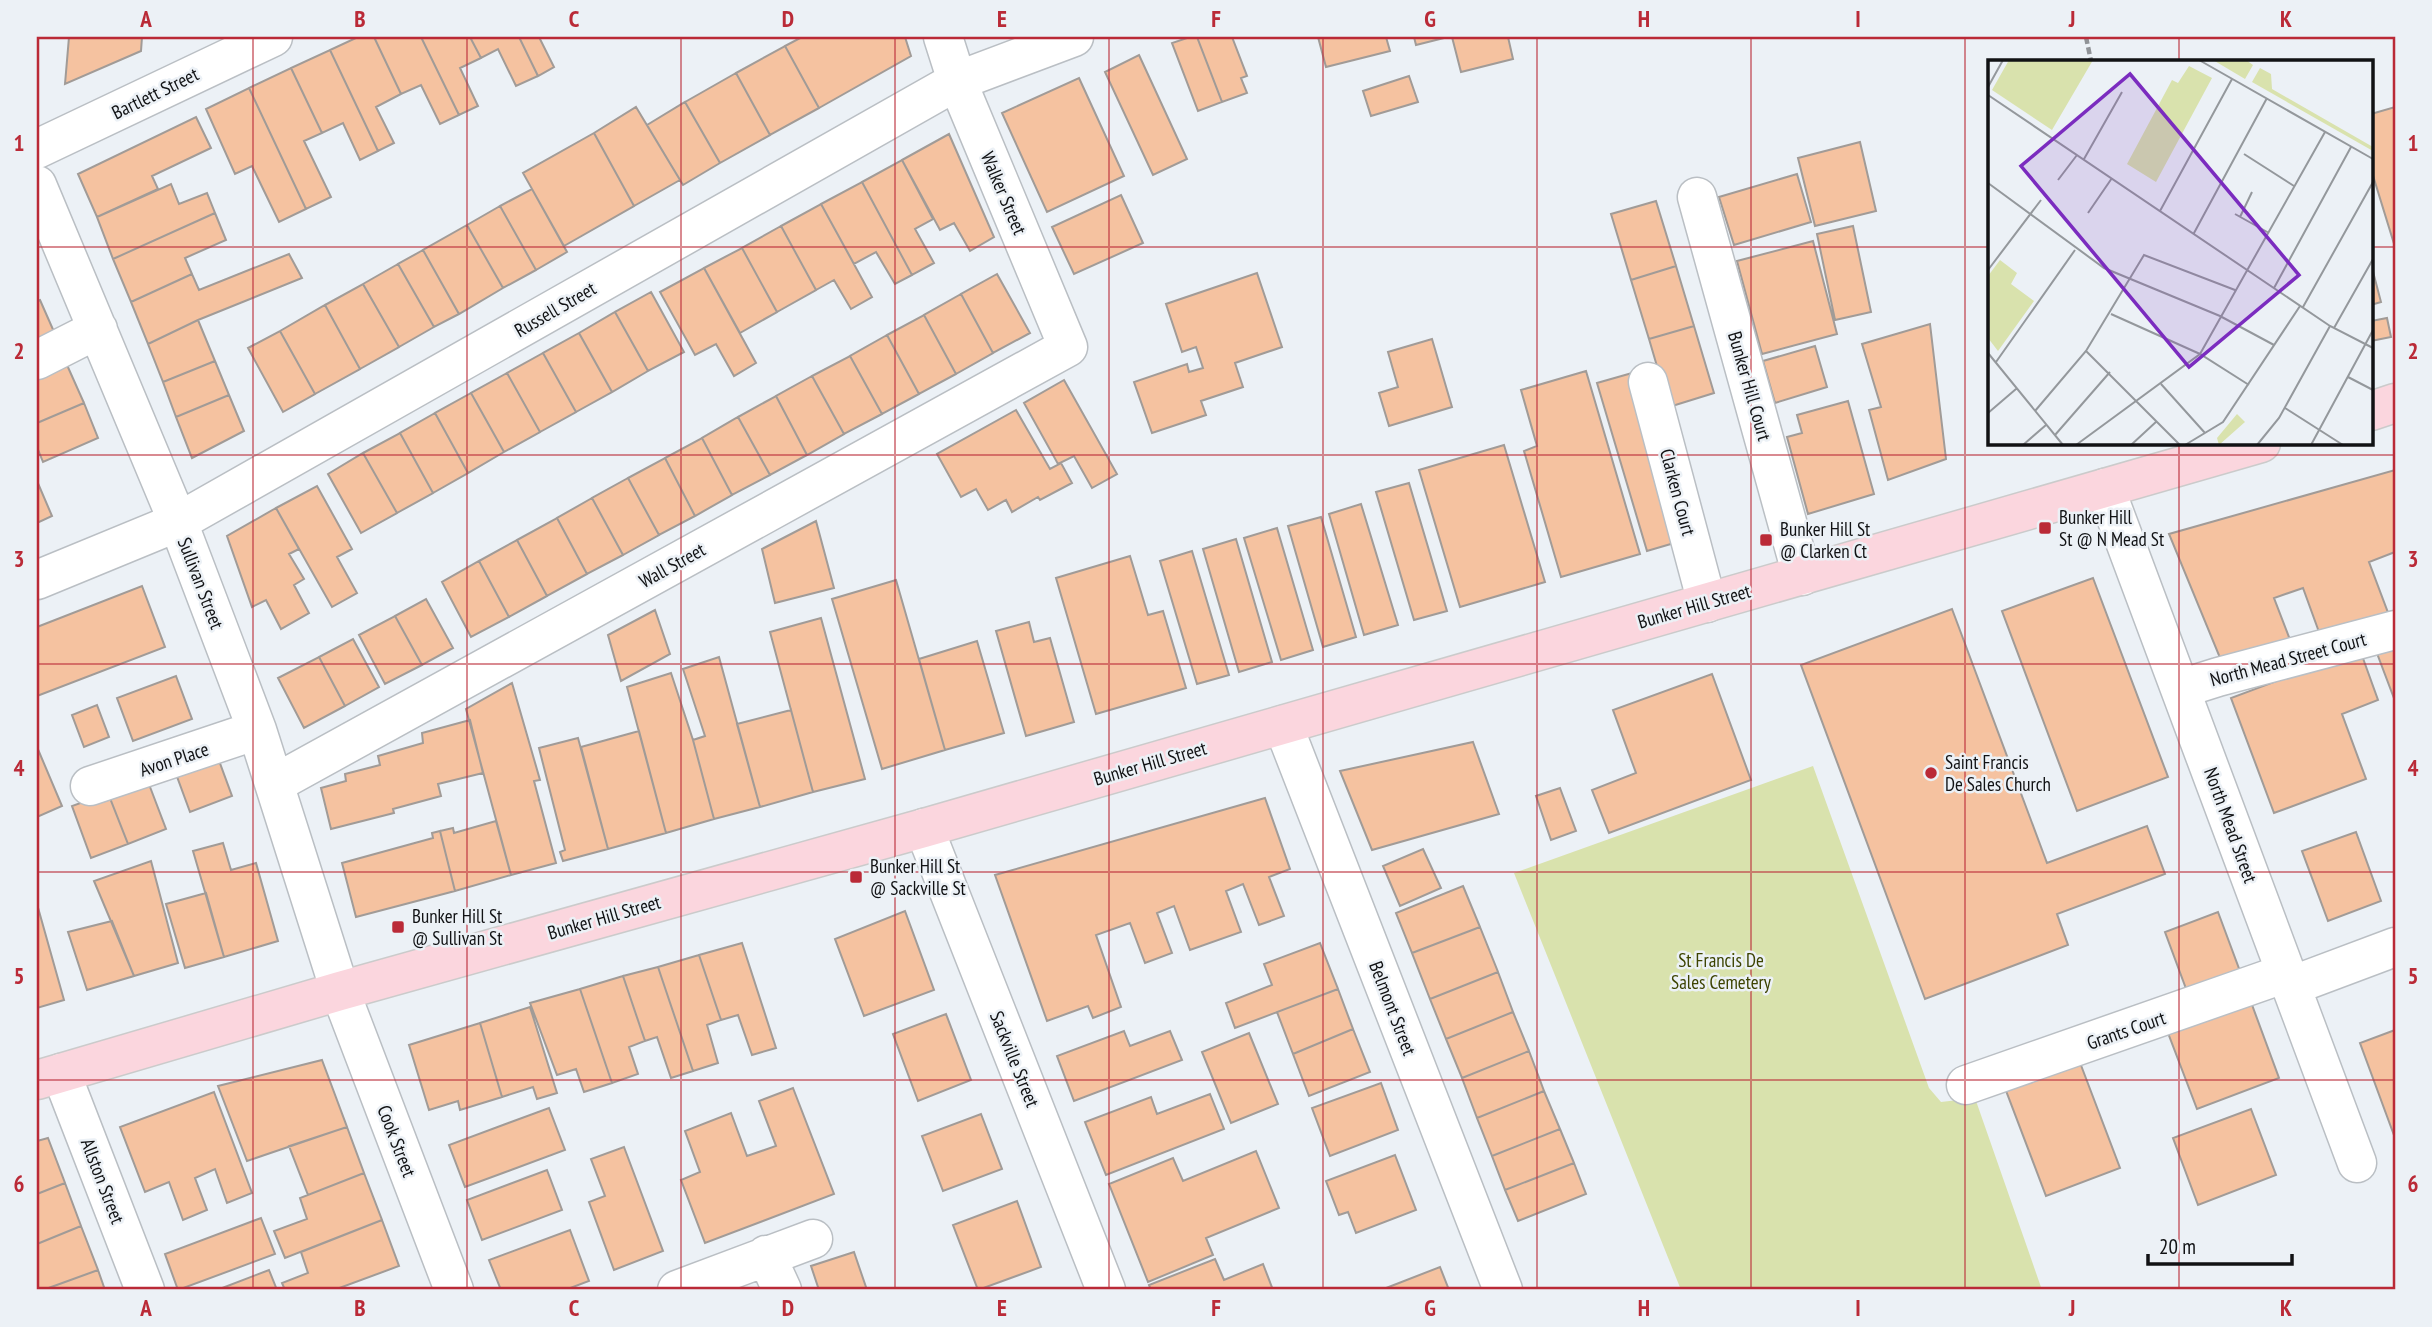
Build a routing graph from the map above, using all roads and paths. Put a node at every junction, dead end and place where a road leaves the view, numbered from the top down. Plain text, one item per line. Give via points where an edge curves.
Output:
1 (273, 37) edge
2 (943, 37) edge
3 (1074, 37) edge
4 (2086, 37) edge
5 (2091, 60) edge
6 (957, 81) junction
7 (37, 149) edge
8 (37, 185) edge
9 (1697, 197) dead end
10 (98, 329) junction
11 (1068, 347) joint
12 (37, 360) edge
13 (1648, 382) dead end
14 (2395, 403) edge
15 (2372, 411) edge
16 (2254, 444) edge
17 (2175, 455) edge
18 (2105, 488) junction
19 (178, 522) junction
20 (1802, 576) junction
21 (37, 580) edge
22 (1707, 603) junction
23 (2395, 630) edge
24 (2180, 689) junction
25 (1283, 725) junction
26 (257, 730) junction
27 (275, 783) junction
28 (90, 786) dead end
29 (924, 828) junction
30 (2395, 947) edge
31 (2288, 979) junction
32 (340, 991) junction
33 (49, 1076) edge
34 (1966, 1085) dead end
35 (2357, 1163) dead end
36 (813, 1239) dead end
37 (766, 1255) junction
38 (145, 1290) edge
39 (454, 1290) edge
40 (677, 1290) edge
41 (782, 1290) edge
42 (1106, 1290) edge
43 (1503, 1290) edge

1 - 7 street, Bartlett Street
2 - 6 street, Walker Street
3 - 6 street, Russell Street
4 - 5 path
6 - 11 street, Walker Street
6 - 19 street, Russell Street
8 - 10 street, Sullivan Street
9 - 20 street, Bunker Hill Court
10 - 12 street
10 - 19 street, Sullivan Street
11 - 27 street, Wall Street
13 - 22 street, Clarken Court
14 - 15 main road
16 - 17 main road, Bunker Hill Street
17 - 18 main road, Bunker Hill Street
18 - 20 main road, Bunker Hill Street
18 - 24 street, North Mead Street
19 - 21 street, Russell Street
19 - 26 street, Sullivan Street
20 - 22 main road, Bunker Hill Street
22 - 25 main road, Bunker Hill Street
23 - 24 street, North Mead Street Court
24 - 31 street, North Mead Street
25 - 29 main road, Bunker Hill Street
25 - 43 street, Belmont Street
26 - 27 street, Sullivan Street
26 - 28 street, Avon Place
27 - 32 street, Sullivan Street
29 - 32 main road, Bunker Hill Street
29 - 42 street, Sackville Street
30 - 31 street, Grants Court
31 - 34 street, Grants Court
31 - 35 street, North Mead Street
32 - 33 main road, Bunker Hill Street
32 - 39 street, Cook Street
33 - 38 street, Allston Street
36 - 37 street
37 - 40 street
37 - 41 street

